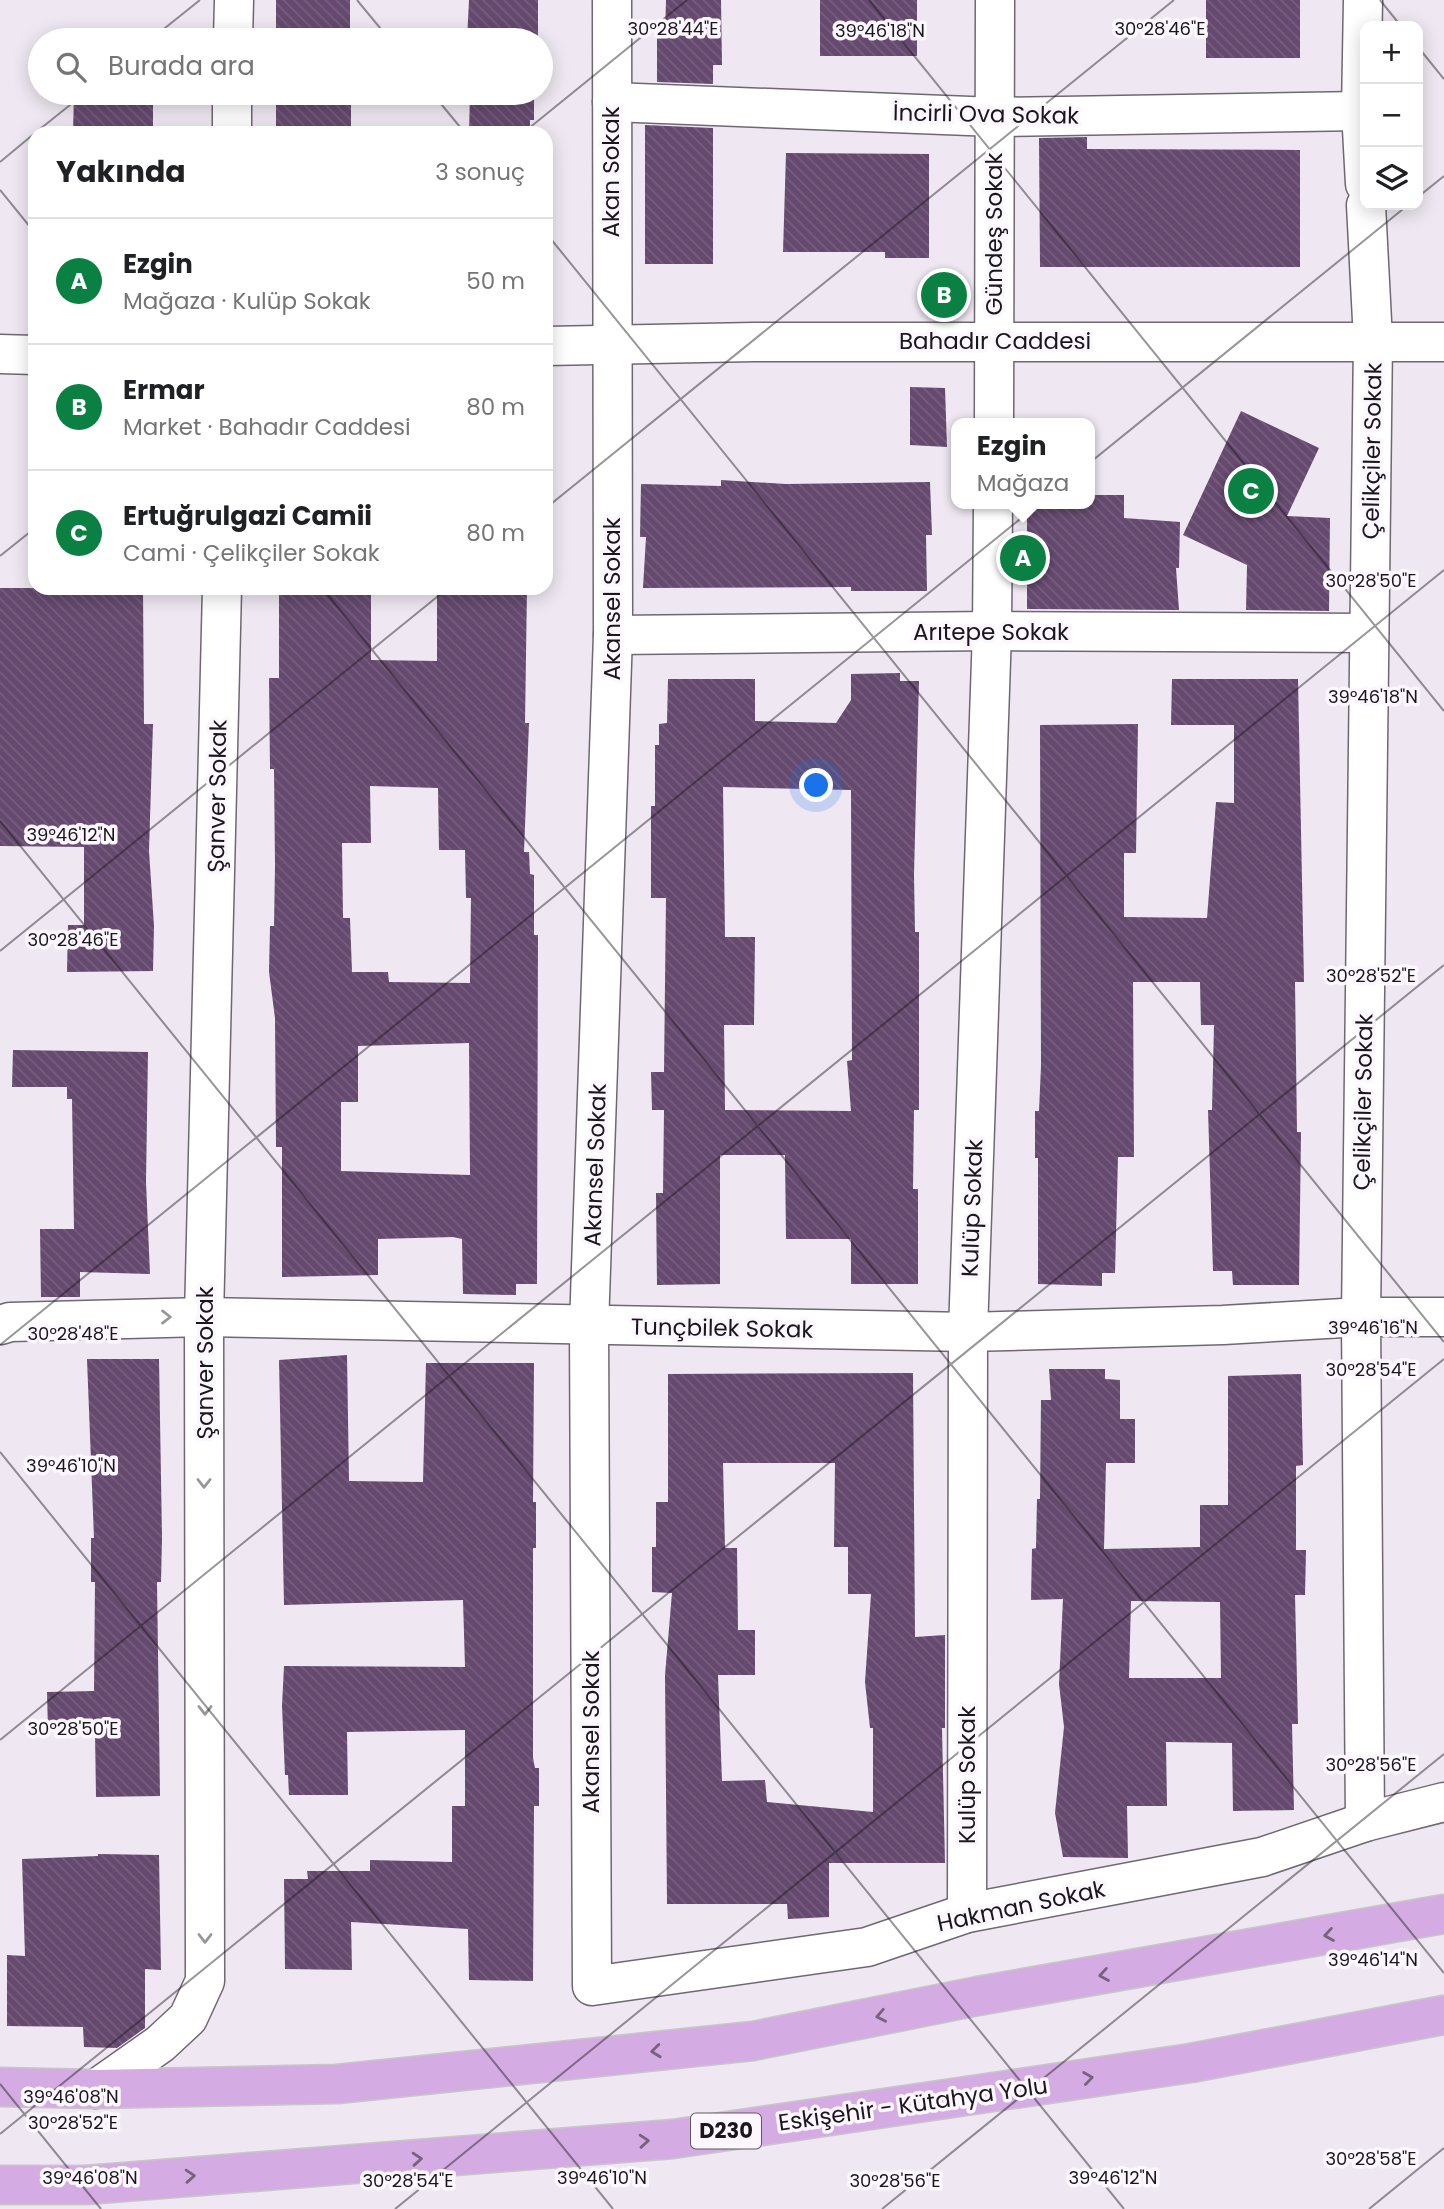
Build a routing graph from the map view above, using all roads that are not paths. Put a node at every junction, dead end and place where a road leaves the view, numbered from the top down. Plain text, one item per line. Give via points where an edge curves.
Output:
1 (234, 0) edge
2 (612, 0) edge
3 (995, 0) edge
4 (1363, 0) edge
5 (233, 28) edge
6 (1362, 84) edge
7 (612, 102) junction
8 (232, 105) edge
9 (1360, 111) edge
10 (995, 117) junction
11 (232, 126) edge
12 (1366, 210) edge
13 (1373, 340) junction
14 (994, 341) junction
15 (1444, 342) edge
16 (611, 345) junction
17 (553, 346) edge
18 (0, 354) edge
19 (28, 355) edge
20 (994, 418) edge
21 (993, 509) edge
22 (222, 595) edge
23 (992, 631) junction
24 (1369, 634) junction
25 (613, 635) junction
26 (204, 1317) junction
27 (1361, 1317) junction
28 (1444, 1317) edge
29 (0, 1325) edge
30 (589, 1326) junction
31 (968, 1332) junction
32 (1444, 1802) edge
33 (1365, 1822) junction
34 (967, 1913) junction
35 (1444, 1914) edge
36 (593, 1986) joint
37 (1444, 2015) edge
38 (0, 2087) edge
39 (96, 2089) junction
40 (0, 2185) edge

1 - 5 street
2 - 7 street, Akan Sokak
3 - 10 street, Gündeş Sokak
4 - 6 street
7 - 10 street, İncirli Ova Sokak
7 - 16 street, Akan Sokak
8 - 11 street
9 - 10 street, İncirli Ova Sokak
10 - 14 street, Gündeş Sokak
12 - 13 street, Çelikçiler Sokak
13 - 14 street, Bahadır Caddesi
13 - 15 street, Bahadır Caddesi
13 - 24 street, Çelikçiler Sokak
14 - 16 street, Bahadır Caddesi
14 - 20 street
16 - 17 street, Bahadır Caddesi
16 - 25 street, Akansel Sokak
18 - 19 street
21 - 23 street, Kulüp Sokak
22 - 26 street, Şanver Sokak
23 - 24 street, Arıtepe Sokak
23 - 25 street, Arıtepe Sokak
23 - 31 street, Kulüp Sokak
24 - 27 street, Çelikçiler Sokak
25 - 30 street, Akansel Sokak
29 -> 26 street, Tunçbilek Sokak via 91,1317
26 - 30 street, Tunçbilek Sokak
26 -> 39 street, Şanver Sokak via 205,1981 188,2018
27 - 28 street, Tunçbilek Sokak
27 - 31 street, Tunçbilek Sokak
27 - 33 street, Çelikçiler Sokak
30 - 31 street, Tunçbilek Sokak
30 - 36 street, Akansel Sokak
31 - 34 street, Kulüp Sokak
32 - 33 street, Hakman Sokak
33 - 34 street, Hakman Sokak via 1262,1857
34 - 36 street, Hakman Sokak via 867,1947
35 -> 39 highway via 752,2041 337,2084
40 -> 37 highway, Eskişehir - Kütahya Yolu / D230 via 86,2185 673,2139 1192,2063
38 - 39 highway

